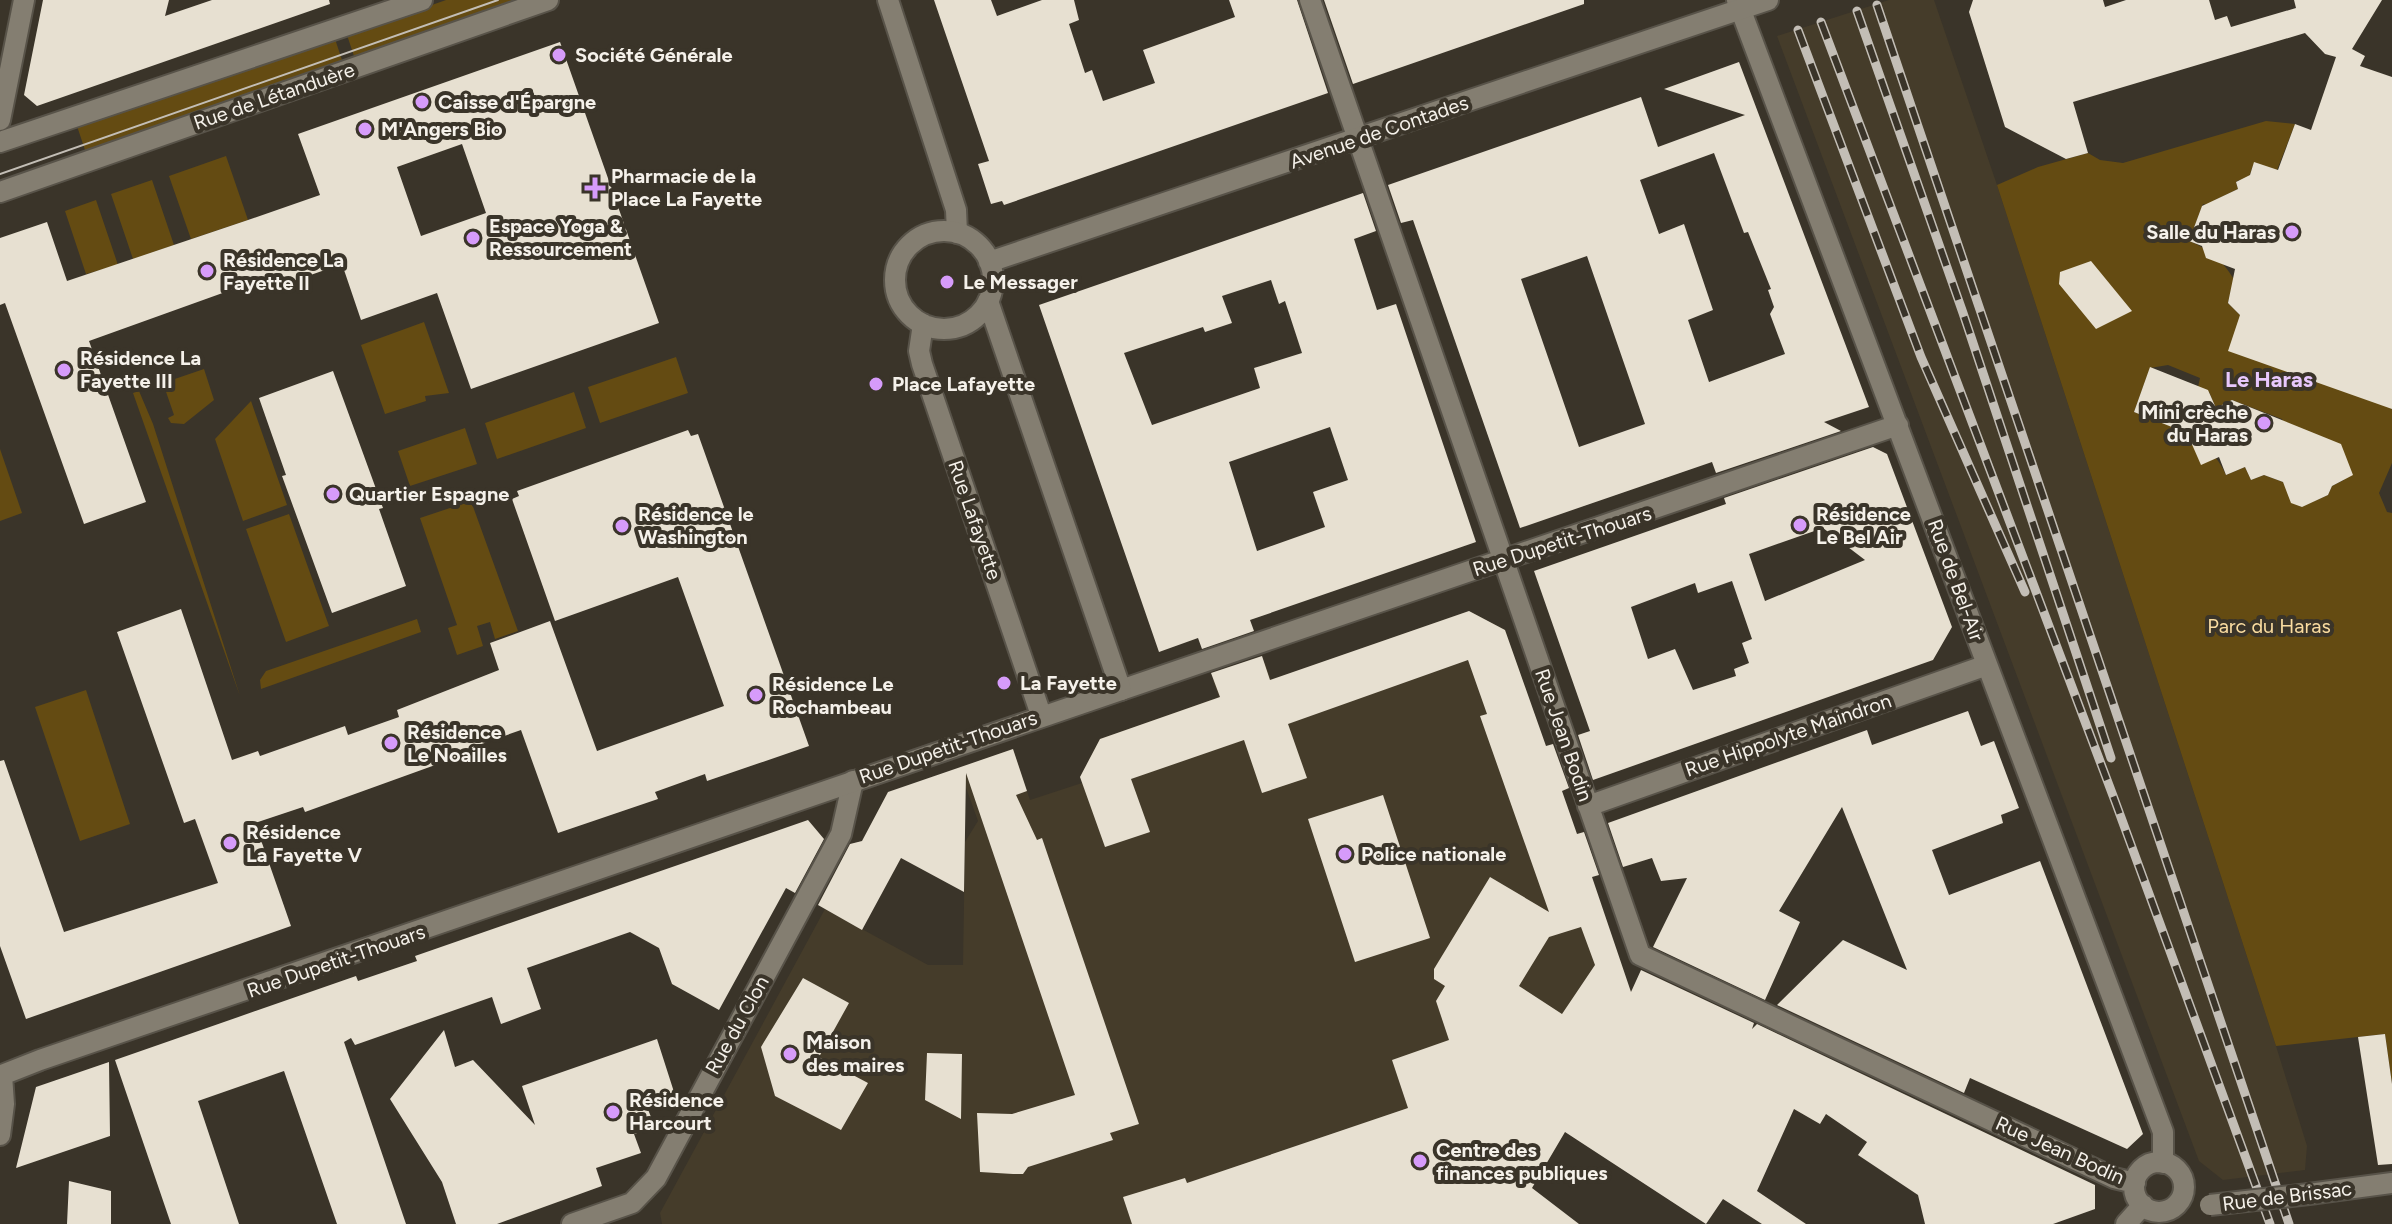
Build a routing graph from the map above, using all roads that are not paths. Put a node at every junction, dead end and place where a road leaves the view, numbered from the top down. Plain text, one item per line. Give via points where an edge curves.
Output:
1 (24, 0) edge
2 (422, 0) edge
3 (548, 0) edge
4 (888, 0) edge
5 (1310, 0) edge
6 (1766, 0) edge
7 (1739, 4) edge
8 (0, 120) edge
9 (1359, 139) junction
10 (0, 142) edge
11 (0, 192) edge
12 (957, 233) junction
13 (989, 262) junction
14 (988, 301) junction
15 (923, 324) junction
16 (1898, 425) junction
17 (1504, 559) junction
18 (1987, 665) junction
19 (1121, 690) junction
20 (1041, 715) junction
21 (853, 781) junction
22 (1588, 806) junction
23 (1, 1073) edge
24 (0, 1135) edge
25 (2163, 1163) junction
26 (2135, 1183) junction
27 (2392, 1183) edge
28 (2182, 1196) junction
29 (2143, 1205) junction
30 (572, 1224) edge
31 (2126, 1224) edge

1 - 8 street
2 - 10 street
3 - 11 street, Rue de Létanduère
4 - 12 street via 956,210
5 - 9 street, Rue Jean Bodin
6 - 7 street, Avenue de Contades
7 - 9 street, Avenue de Contades
7 - 16 street, Rue de Bel-Air
9 - 13 street, Avenue de Contades
9 - 17 street, Rue Jean Bodin
12 - 13 street via 978,245
12 - 15 street via 920,237 899,261 899,298
13 - 14 street via 993,283
14 - 15 street via 963,325 942,329
14 - 19 street
15 - 20 street, Rue Lafayette via 922,364
16 - 17 street, Rue Dupetit-Thouars
16 - 18 street, Rue de Bel-Air
17 - 19 street, Rue Dupetit-Thouars
17 - 22 street, Rue Jean Bodin
18 - 22 street, Rue Hippolyte Maindron
18 - 25 street, Rue de Bel-Air via 2163,1132
19 - 20 street, Rue Dupetit-Thouars
20 - 21 street, Rue Dupetit-Thouars
21 - 23 street, Rue Dupetit-Thouars
21 - 30 street, Rue du Clon via 841,834 656,1178 632,1203
22 - 26 street, Rue Jean Bodin via 1640,955 2114,1178
23 - 24 street
25 - 26 street via 2144,1168
25 - 28 street via 2181,1175
26 - 29 street
27 - 28 street, Rue de Brissac, bridge via 2210,1205
28 - 29 street via 2167,1211
29 - 31 street

